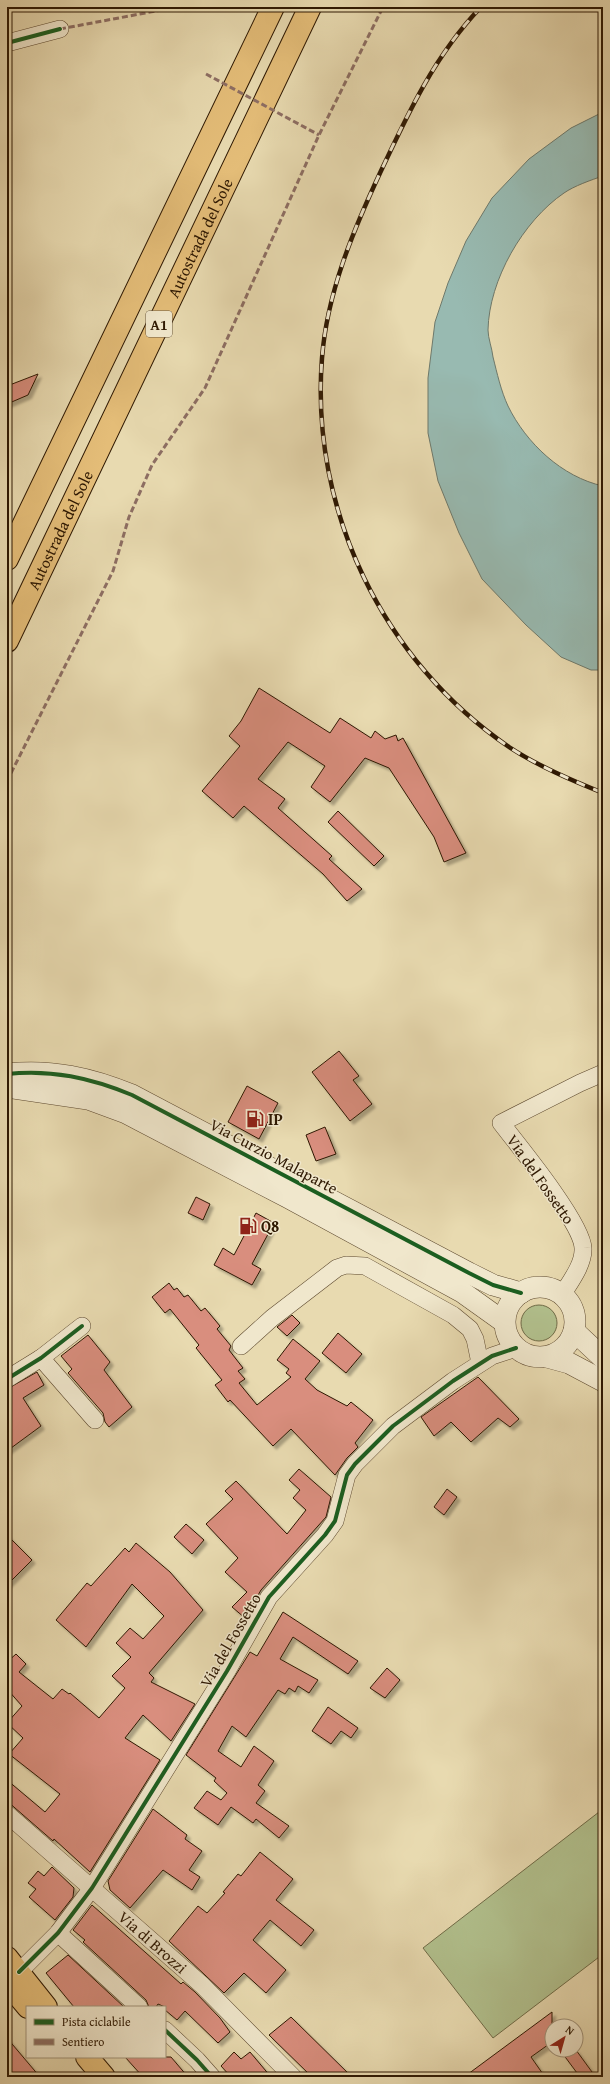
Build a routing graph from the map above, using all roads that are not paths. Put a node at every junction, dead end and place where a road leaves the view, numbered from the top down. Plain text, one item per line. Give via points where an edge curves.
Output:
1 (273, 7) edge
2 (310, 7) edge
3 (60, 30) dead end
4 (7, 43) edge
5 (7, 559) edge
6 (7, 641) edge
7 (603, 1073) edge
8 (7, 1074) edge
9 (7, 1087) edge
10 (521, 1293) junction
11 (562, 1295) junction
12 (504, 1322) junction
13 (82, 1326) dead end
14 (574, 1330) junction
15 (241, 1346) dead end
16 (516, 1348) junction
17 (547, 1357) junction
18 (41, 1358) junction
19 (603, 1358) edge
20 (480, 1363) junction
21 (7, 1380) edge
22 (603, 1381) edge
23 (94, 1420) dead end
24 (7, 1814) edge
25 (92, 1888) junction
26 (58, 1933) junction
27 (11, 1971) edge
28 (28, 2006) edge
29 (45, 2006) edge
30 (138, 2006) edge
31 (166, 2031) edge
32 (71, 2058) edge
33 (88, 2058) edge
34 (87, 2077) edge
35 (104, 2077) edge
36 (212, 2077) edge
37 (293, 2077) edge

1 - 5 main road, Autostrada del Sole / A1
2 - 6 main road, Autostrada del Sole / A1
3 - 4 street
7 - 11 street, Via del Fossetto via 502,1123 567,1213 581,1237 581,1259
8 - 10 street, Via Curzio Malaparte via 55,1072 132,1094 469,1273 493,1285
9 - 12 street, Via Curzio Malaparte via 88,1100 126,1113 462,1292
10 - 11 street via 542,1287
10 - 12 street via 510,1304
11 - 14 street via 574,1315
12 - 16 street via 507,1335
13 - 18 street
14 - 17 street via 562,1350
14 - 19 street
15 - 20 street via 272,1318 337,1268 356,1265 375,1271 464,1322 474,1339
16 - 17 street via 527,1355
16 - 20 street, Via del Fossetto
17 - 22 street via 569,1364
18 - 21 street
18 - 23 street
20 - 25 street, Via del Fossetto via 393,1426 355,1464 347,1475 335,1520 325,1535 269,1597 227,1671
24 - 25 street, Via di Brozzi
25 - 26 street, Via del Fossetto
25 - 37 street, Via di Brozzi via 202,1985
26 - 27 street, Via del Fossetto
26 - 30 street
27 - 28 main road
27 - 29 main road
31 - 36 street
32 - 34 main road
33 - 35 main road

